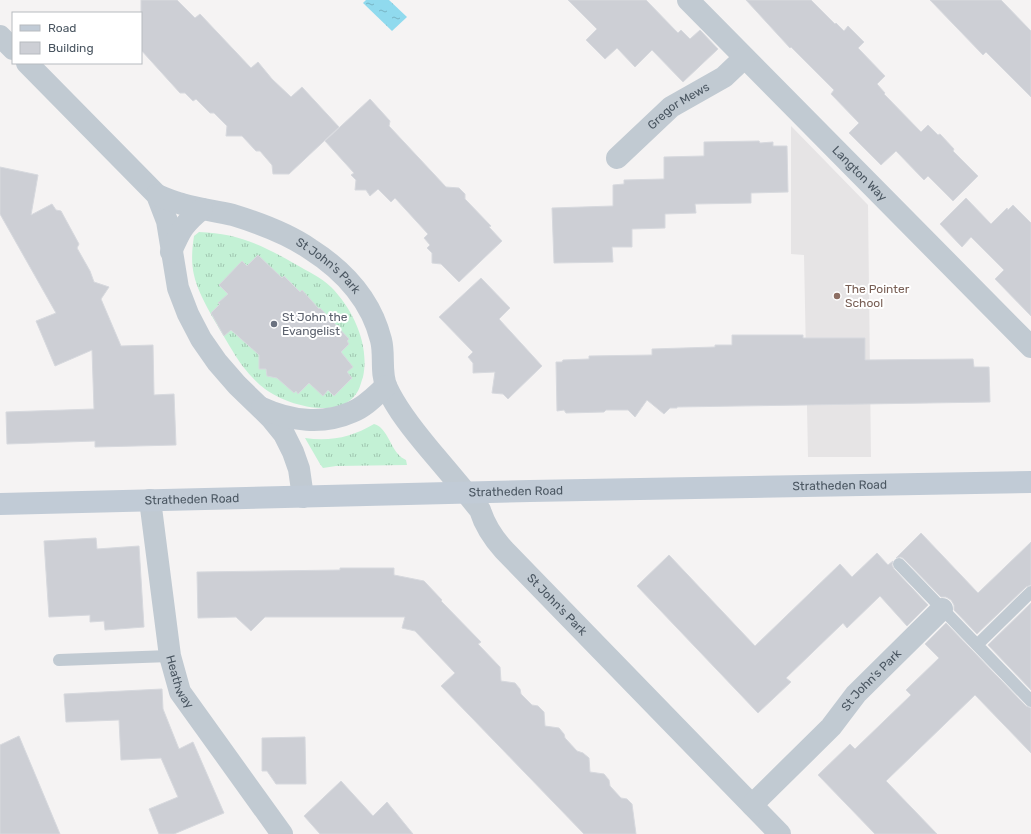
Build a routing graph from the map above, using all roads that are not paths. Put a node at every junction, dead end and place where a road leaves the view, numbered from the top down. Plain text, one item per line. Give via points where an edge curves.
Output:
1 (688, 0) edge
2 (0, 36) edge
3 (12, 48) edge
4 (744, 58) junction
5 (28, 64) edge
6 (617, 158) dead end
7 (157, 195) junction
8 (202, 209) junction
9 (171, 252) junction
10 (1031, 346) edge
11 (386, 386) junction
12 (256, 405) junction
13 (1031, 482) edge
14 (466, 493) junction
15 (303, 497) junction
16 (150, 500) junction
17 (0, 504) edge
18 (899, 564) dead end
19 (1031, 592) edge
20 (942, 609) junction
21 (977, 645) junction
22 (170, 656) junction
23 (59, 660) dead end
24 (1031, 701) edge
25 (752, 805) junction
26 (282, 834) edge
27 (780, 834) edge

1 - 4 street, Langton Way
2 - 3 street
4 - 6 street, Gregor Mews via 724,77 671,107
4 - 10 street, Langton Way
5 - 7 street, St John's Park
7 - 8 street, St John's Park
7 - 9 street, St John's Park via 166,221
8 - 9 street via 180,231
8 - 11 street, St John's Park via 259,223 285,235 310,248 352,283 365,302 381,340
9 - 12 street, St John's Park via 178,288 201,339 217,362
11 - 12 street, St John's Park via 360,408 332,419 293,418
11 - 14 street, St John's Park via 417,434
12 - 15 street, St John's Park via 284,434 294,452
13 - 14 main road, Stratheden Road
14 - 15 main road, Stratheden Road
14 - 25 street, St John's Park via 480,510 492,536 504,550
15 - 16 main road, Stratheden Road
16 - 17 main road, Stratheden Road
16 - 22 street, Heathway
18 - 20 lane
19 - 21 lane
20 - 21 lane
20 - 25 street, St John's Park via 856,694 832,727
21 - 24 lane
22 - 23 lane
22 - 26 street, Heathway via 180,692
25 - 27 street, St John's Park

